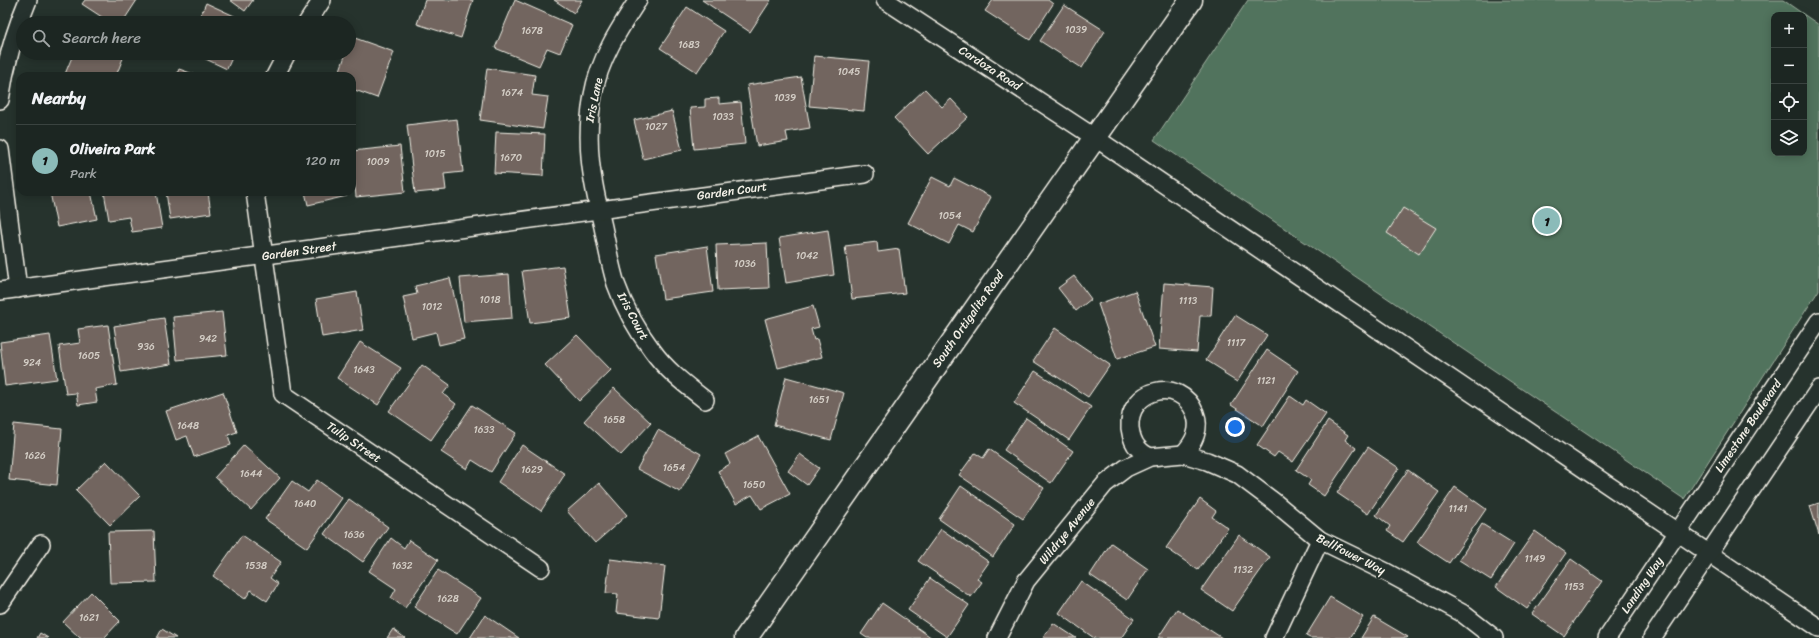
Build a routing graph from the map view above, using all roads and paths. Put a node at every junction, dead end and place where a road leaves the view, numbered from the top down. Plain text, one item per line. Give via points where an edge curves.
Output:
1 (28, 0) edge
2 (322, 0) edge
3 (638, 0) edge
4 (885, 0) edge
5 (1191, 0) edge
6 (21, 16) edge
7 (312, 16) edge
8 (16, 28) edge
9 (284, 60) edge
10 (278, 72) edge
11 (0, 100) edge
12 (1094, 137) junction
13 (0, 149) edge
14 (865, 174) dead end
15 (256, 196) edge
16 (598, 209) junction
17 (263, 256) junction
18 (18, 289) junction
19 (0, 291) edge
20 (1819, 321) edge
21 (1819, 389) edge
22 (705, 400) dead end
23 (1183, 454) junction
24 (1158, 456) junction
25 (1677, 532) junction
26 (1320, 540) junction
27 (41, 544) dead end
28 (1707, 553) junction
29 (541, 568) dead end
30 (0, 604) edge
31 (1819, 628) edge
32 (746, 638) edge
33 (997, 638) edge
34 (1274, 638) edge
35 (1494, 638) edge
36 (1607, 638) edge
37 (1652, 638) edge

1 - 6 street
2 - 7 street
3 - 16 street, Iris Lane via 614,37 593,96 588,129 590,170
4 - 12 street, Cardoza Road
5 - 12 street, South Ortigalita Road
8 - 11 street via 5,66
9 - 10 street
12 - 25 street, Cardoza Road
12 - 32 street, South Ortigalita Road
13 - 18 street
14 - 16 street, Garden Court
15 - 17 street, Tulip Street
16 - 17 street, Garden Street
16 - 22 street, Iris Court via 616,284 628,313 652,351 685,385
17 - 18 street, Garden Street
17 - 29 street, Tulip Street via 283,394
18 - 19 street, Garden Street
20 - 25 street, Limestone Boulevard
21 - 28 street
23 - 24 street, Bellfower Way
23 - 24 street via 1196,436 1196,415 1191,404 1182,396 1169,390 1156,391 1145,396 1135,406 1130,418 1131,434 1137,448
23 - 26 street, Bellfower Way via 1237,474
24 - 33 street, Wildrye Avenue via 1126,468 1100,490 1026,581
25 - 28 street, Cardoza Road
25 - 36 street, Landing Way
26 - 34 street
26 - 35 street, Bellfower Way via 1462,613
27 - 30 street
28 - 31 street, Cardoza Road
28 - 37 street

